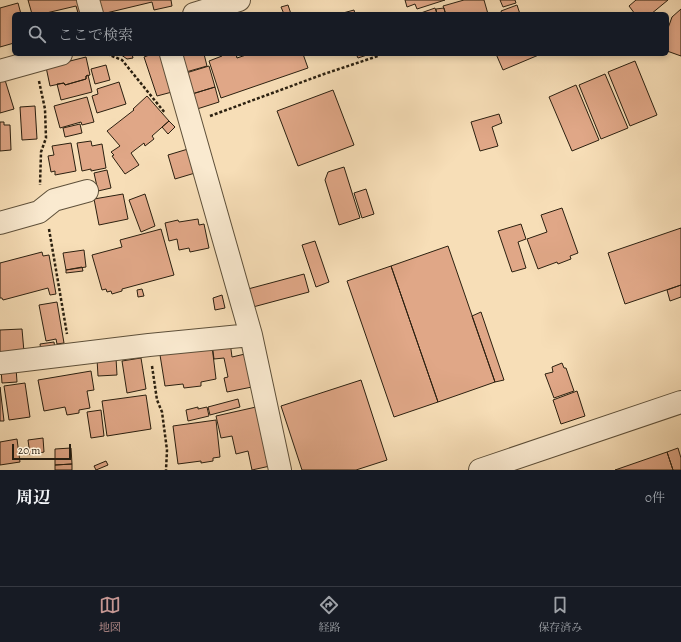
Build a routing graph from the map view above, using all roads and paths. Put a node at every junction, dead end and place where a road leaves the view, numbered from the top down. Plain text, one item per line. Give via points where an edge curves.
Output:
1 (88, 0) edge
2 (239, 0) edge
3 (91, 12) edge
4 (200, 12) edge
5 (54, 56) edge
6 (113, 56) edge
7 (172, 56) edge
8 (378, 56) dead end
9 (0, 71) edge
10 (190, 121) junction
11 (87, 191) dead end
12 (0, 223) edge
13 (251, 335) junction
14 (149, 345) junction
15 (0, 363) edge
16 (681, 402) edge
17 (166, 470) edge
18 (280, 470) edge
19 (480, 470) edge

1 - 3 street
2 - 4 street
5 - 9 street
6 - 10 path via 122,60 168,117 176,121
7 - 10 street
8 - 10 path via 202,120
10 - 13 street
11 - 12 street via 54,200 39,212
13 - 14 street
13 - 18 street
14 - 15 street
14 - 17 path via 157,400 162,412 167,450
16 - 19 street

